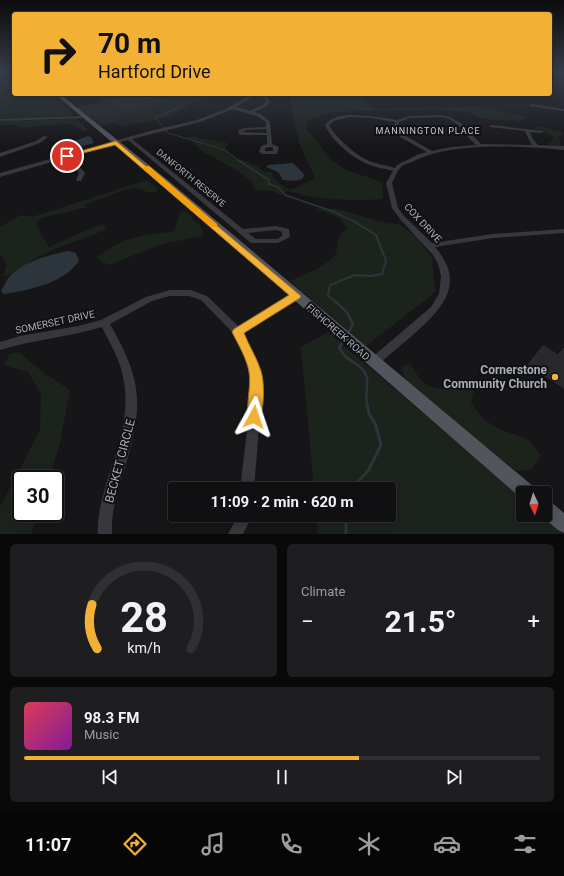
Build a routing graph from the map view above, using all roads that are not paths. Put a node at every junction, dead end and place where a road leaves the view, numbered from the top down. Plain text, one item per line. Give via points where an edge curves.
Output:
1 (62, 98) edge
2 (249, 98) edge
3 (265, 98) edge
4 (530, 105) dead end
5 (232, 107) junction
6 (564, 110) edge
7 (250, 112) junction
8 (84, 117) junction
9 (0, 120) edge
10 (397, 122) junction
11 (492, 126) dead end
12 (527, 130) junction
13 (269, 131) junction
14 (542, 132) dead end
15 (46, 137) dead end
16 (130, 140) junction
17 (117, 144) junction
18 (270, 145) dead end
19 (480, 146) junction
20 (536, 146) junction
21 (564, 148) edge
22 (429, 151) junction
23 (0, 155) edge
24 (68, 157) junction
25 (396, 170) junction
26 (0, 175) edge
27 (79, 180) dead end
28 (241, 231) junction
29 (563, 233) edge
30 (431, 245) junction
31 (296, 296) junction
32 (104, 323) junction
33 (238, 332) junction
34 (0, 346) edge
35 (374, 362) junction
36 (248, 482) edge
37 (520, 486) edge
38 (552, 514) edge
39 (241, 522) edge
40 (564, 524) edge
41 (105, 534) edge
42 (235, 534) edge

1 - 8 main road, FISHCREEK ROAD
2 - 5 street
3 - 7 street via 268,101 266,105
4 - 6 street
5 - 7 street
5 - 16 street via 198,121
7 - 13 street via 268,122
8 - 9 street
8 - 17 main road, FISHCREEK ROAD
10 - 19 street via 410,117 450,118 467,129
10 - 22 street via 396,128 400,134
10 - 25 street via 350,116 336,118 327,125 331,133 368,162
11 - 12 street
12 - 14 street
12 - 20 street
13 - 13 street via 245,129 240,131 241,134
13 - 18 street
15 - 23 street
16 - 17 street
16 - 28 street, DANFORTH RESERVE
17 - 24 street
17 - 31 main road, FISHCREEK ROAD
19 - 20 street
19 - 22 street
20 - 21 street
22 - 25 street via 408,160
24 - 26 street via 12,174
24 - 27 street via 82,173
25 - 30 street, COX DRIVE via 389,186 393,203 406,221
28 - 28 street, DANFORTH RESERVE via 254,241 278,241 286,237 286,231 276,228
29 - 30 street via 493,236
30 - 35 street, COX DRIVE via 445,275 440,301 432,312
31 - 33 street
31 - 35 main road, FISHCREEK ROAD
32 - 33 street, SOMERSET DRIVE via 149,299 170,293 190,293 204,298
32 - 34 street, SOMERSET DRIVE
32 - 41 street, BECKET CIRCLE via 125,362 133,399 127,440 110,492
33 - 36 street via 255,371 257,390
35 - 37 main road, FISHCREEK ROAD
38 - 40 main road
39 - 42 street

